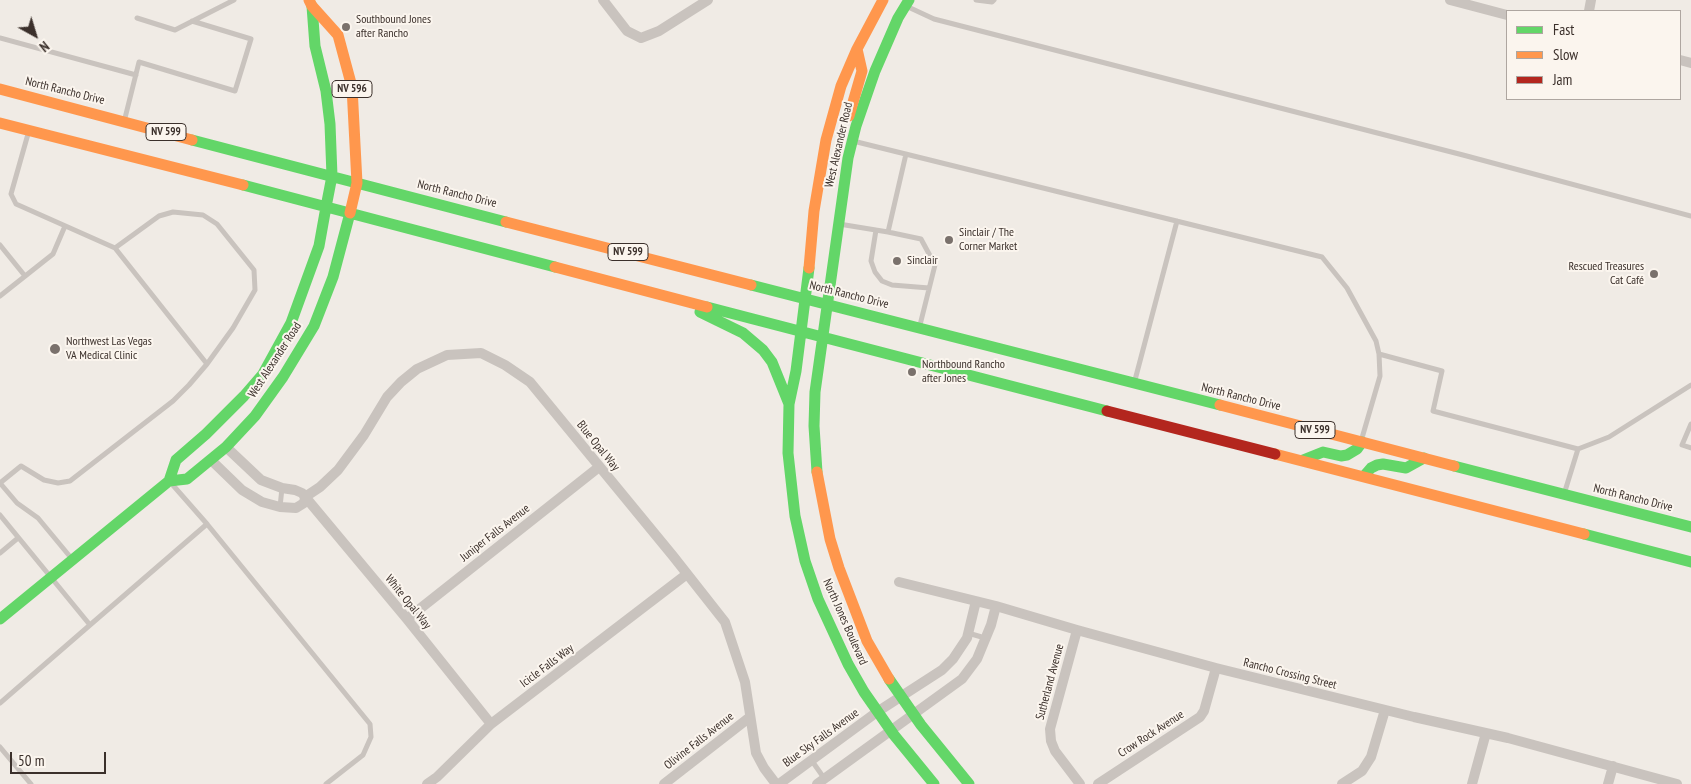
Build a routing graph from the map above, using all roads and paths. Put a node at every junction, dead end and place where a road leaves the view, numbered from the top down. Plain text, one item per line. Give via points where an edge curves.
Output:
1 (234, 0) edge
2 (603, 0) edge
3 (708, 0) edge
4 (883, 0) edge
5 (976, 0) edge
6 (994, 0) edge
7 (1450, 0) edge
8 (311, 3) edge
9 (908, 3) edge
10 (1506, 15) edge
11 (138, 18) dead end
12 (192, 21) junction
13 (0, 38) edge
14 (857, 49) junction
15 (136, 75) junction
16 (0, 89) edge
17 (125, 121) junction
18 (0, 123) edge
19 (29, 131) junction
20 (852, 140) junction
21 (906, 154) junction
22 (332, 176) junction
23 (357, 183) junction
24 (326, 207) junction
25 (350, 213) junction
26 (1691, 216) edge
27 (1177, 221) junction
28 (838, 224) junction
29 (65, 226) junction
30 (876, 230) junction
31 (888, 232) junction
32 (0, 245) edge
33 (115, 248) junction
34 (25, 276) junction
35 (929, 288) junction
36 (0, 296) edge
37 (672, 298) junction
38 (806, 298) junction
39 (828, 305) junction
40 (920, 327) junction
41 (801, 331) junction
42 (824, 337) junction
43 (1379, 354) junction
44 (207, 364) junction
45 (1134, 383) junction
46 (1691, 385) edge
47 (789, 404) junction
48 (1691, 424) edge
49 (1362, 442) junction
50 (226, 447) junction
51 (1691, 448) edge
52 (1578, 449) junction
53 (1424, 458) junction
54 (211, 460) junction
55 (1303, 460) junction
56 (599, 467) junction
57 (1364, 476) junction
58 (169, 481) junction
59 (0, 483) edge
60 (282, 488) junction
61 (1564, 495) junction
62 (305, 497) junction
63 (280, 507) junction
64 (0, 515) edge
65 (207, 524) junction
66 (1691, 527) edge
67 (18, 538) junction
68 (0, 552) edge
69 (72, 559) junction
70 (1691, 562) edge
71 (687, 574) junction
72 (50, 578) junction
73 (899, 582) dead end
74 (976, 601) junction
75 (996, 606) junction
76 (0, 619) edge
77 (407, 619) junction
78 (90, 625) junction
79 (1077, 630) junction
80 (968, 633) junction
81 (986, 638) junction
82 (1216, 668) junction
83 (900, 697) junction
84 (0, 703) edge
85 (1385, 710) junction
86 (877, 712) junction
87 (914, 715) junction
88 (750, 717) junction
89 (491, 724) junction
90 (891, 730) junction
91 (1486, 733) junction
92 (0, 747) edge
93 (812, 760) junction
94 (1612, 766) junction
95 (821, 781) edge
96 (31, 784) edge
97 (326, 784) edge
98 (427, 784) edge
99 (664, 784) edge
100 (776, 784) edge
101 (780, 784) edge
102 (934, 784) edge
103 (969, 784) edge
104 (1080, 784) edge
105 (1098, 784) edge
106 (1342, 784) edge
107 (1472, 784) edge
108 (1608, 784) edge
109 (1677, 784) edge

1 - 12 lane
2 - 3 street via 628,31 641,38 659,31
4 - 14 main road, West Alexander Road
5 - 6 lane
7 - 10 street
8 - 22 main road, NV 596 via 315,46 326,91
8 - 23 main road, NV 596 via 338,35 352,87
9 - 20 main road, West Alexander Road via 875,71
9 - 26 lane via 934,19
11 - 12 lane via 175,30
12 - 15 lane via 251,39 235,91 139,62
13 - 15 lane
14 - 20 main road via 862,71 846,128
14 - 38 main road, West Alexander Road via 841,86 826,140 814,211
15 - 17 lane
16 - 17 main road, North Rancho Drive / NV 599
17 - 22 main road, North Rancho Drive / NV 599
18 - 19 main road
19 - 24 main road
19 - 29 lane via 11,194 16,204
20 - 21 lane
20 - 28 main road, West Alexander Road
21 - 27 lane
21 - 31 lane
22 - 23 main road, North Rancho Drive / NV 599
22 - 24 main road, NV 596
23 - 25 main road, NV 596
23 - 38 main road, North Rancho Drive / NV 599
24 - 25 main road
24 - 58 main road, West Alexander Road via 319,246 280,345 244,396 176,460
25 - 37 main road
25 - 50 main road, West Alexander Road via 314,326 261,408
27 - 43 lane via 1322,257 1347,288 1376,341
27 - 45 lane
28 - 30 lane
28 - 39 main road, West Alexander Road
29 - 33 lane
29 - 34 lane via 53,254
30 - 31 lane
30 - 35 lane via 871,261 882,281
31 - 35 lane via 921,239 935,265
32 - 34 lane
33 - 44 lane
33 - 44 lane via 159,216 173,212 203,215 217,224 254,270 255,290
34 - 36 lane
35 - 40 lane
37 - 41 main road
37 - 47 main road via 742,333 763,350 772,362
38 - 39 main road, North Rancho Drive / NV 599
38 - 41 main road, North Jones Boulevard
39 - 40 main road, North Rancho Drive / NV 599
39 - 42 main road, North Jones Boulevard
40 - 45 main road, North Rancho Drive / NV 599
41 - 42 main road
41 - 47 main road, North Jones Boulevard
42 - 55 main road
42 - 83 main road, North Jones Boulevard via 815,392 814,426 816,464 830,539 868,641
43 - 49 lane via 1380,376
43 - 52 lane via 1442,371 1433,411
44 - 59 lane via 173,401 70,481 44,480 22,466
45 - 49 main road, North Rancho Drive / NV 599
46 - 52 lane via 1609,437
47 - 86 main road, North Jones Boulevard via 791,486 805,561 840,647
48 - 51 lane via 1682,445
49 - 53 main road, North Rancho Drive / NV 599
49 - 55 main road via 1347,455 1323,452
50 - 54 main road, West Alexander Road
50 - 60 street via 261,480
52 - 61 lane
53 - 57 main road via 1406,468 1377,465
53 - 61 main road, North Rancho Drive / NV 599
54 - 58 main road, West Alexander Road via 187,479
54 - 63 street, Blue Opal Way via 242,490 262,502
55 - 57 main road
56 - 62 street, Blue Opal Way via 530,382 481,353 447,355 417,369 401,382 387,397 338,470
56 - 71 street, Blue Opal Way
56 - 77 street, Juniper Falls Avenue
57 - 70 main road
58 - 65 lane
58 - 69 main road, West Alexander Road
59 - 69 lane via 17,503 38,518
60 - 62 street via 295,490
60 - 63 lane
61 - 66 main road, North Rancho Drive / NV 599
62 - 63 street, Blue Opal Way via 304,503 296,508
62 - 77 street, White Opal Way
64 - 67 lane
65 - 78 lane
65 - 97 lane via 370,724 371,737 363,755
67 - 68 lane
67 - 72 lane
69 - 72 main road, West Alexander Road
71 - 88 street, Blue Opal Way via 726,622 745,682
71 - 89 street, Icicle Falls Way
72 - 76 main road, West Alexander Road
72 - 78 lane
73 - 74 street, Rancho Crossing Street
74 - 75 street, Rancho Crossing Street
74 - 80 street, Blue Sky Falls Avenue
75 - 79 street, Rancho Crossing Street
75 - 81 street
77 - 89 street, White Opal Way
78 - 84 lane
79 - 82 street, Rancho Crossing Street
79 - 104 street, Sutherland Avenue via 1050,729 1055,751
80 - 81 lane
80 - 83 street, Blue Sky Falls Avenue via 960,651 942,670
81 - 87 street via 977,660 962,679
82 - 85 street, Rancho Crossing Street
82 - 105 street, Crow Rock Avenue via 1200,717
83 - 86 street, Blue Sky Falls Avenue
83 - 87 main road, North Jones Boulevard
85 - 91 street, Rancho Crossing Street
85 - 106 street via 1371,757 1362,771
86 - 90 main road, North Jones Boulevard
86 - 93 street, Blue Sky Falls Avenue
87 - 90 street
87 - 103 main road, North Jones Boulevard
88 - 99 street, Olivine Falls Avenue
88 - 100 street, Blue Opal Way via 756,753
89 - 98 street, Icicle Falls Way
90 - 95 street
90 - 102 main road, North Jones Boulevard
91 - 94 street, Rancho Crossing Street
91 - 107 street
92 - 96 lane
93 - 95 lane
93 - 101 street, Blue Sky Falls Avenue
94 - 108 street
94 - 109 street, Rancho Crossing Street

